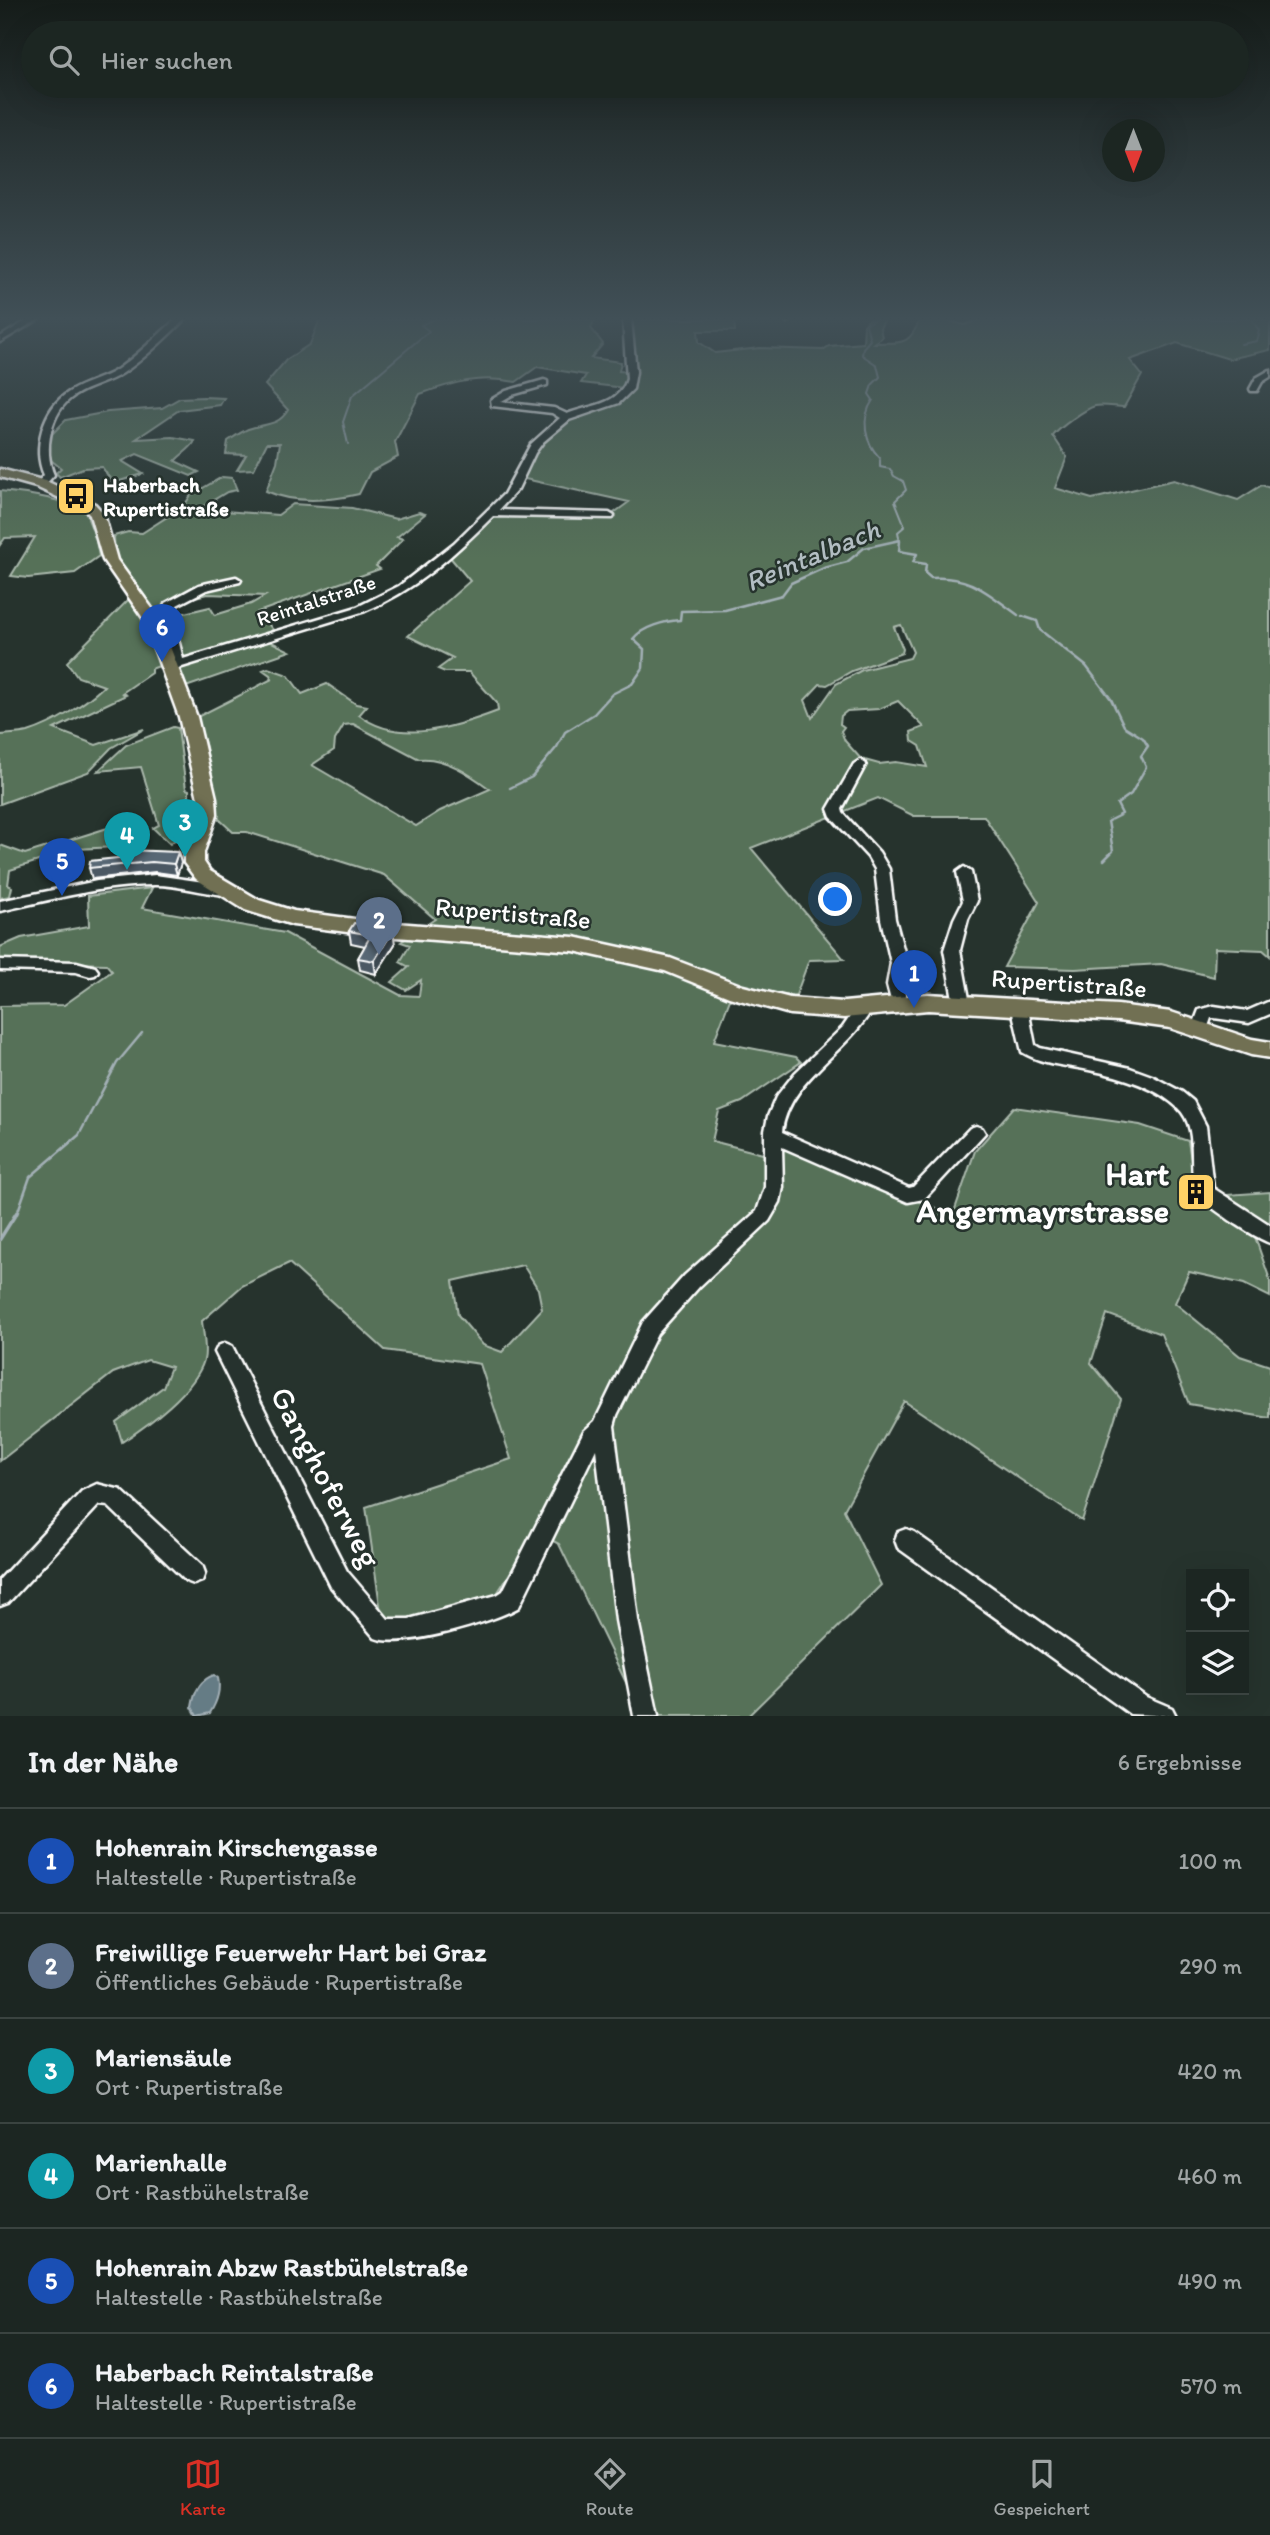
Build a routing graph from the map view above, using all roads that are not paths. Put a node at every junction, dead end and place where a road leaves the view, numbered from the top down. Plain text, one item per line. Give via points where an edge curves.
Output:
1 (64, 399) edge
2 (498, 399) edge
3 (618, 399) edge
4 (567, 418) junction
5 (0, 473) edge
6 (41, 484) junction
7 (491, 513) junction
8 (609, 516) dead end
9 (236, 580) dead end
10 (174, 666) junction
11 (860, 764) dead end
12 (964, 873) dead end
13 (225, 890) junction
14 (0, 906) edge
15 (0, 965) edge
16 (90, 971) dead end
17 (899, 1004) junction
18 (962, 1004) junction
19 (1270, 1007) edge
20 (864, 1009) junction
21 (1020, 1009) junction
22 (1200, 1028) junction
23 (1270, 1050) edge
24 (976, 1133) dead end
25 (774, 1136) junction
26 (1270, 1235) edge
27 (225, 1352) dead end
28 (604, 1426) junction
29 (906, 1540) dead end
30 (194, 1573) dead end
31 (0, 1595) edge
32 (646, 1716) edge
33 (1164, 1716) edge

1 - 6 street via 43,445 43,467 49,475
2 - 4 street via 495,404 554,411
3 - 4 street, Reintalstraße
4 - 7 street, Reintalstraße via 534,448 516,487
5 - 6 main road, Rupertistraße
6 - 10 main road, Rupertistraße via 97,514 110,560 151,618
7 - 8 street
7 - 10 street, Reintalstraße via 412,584 386,600
9 - 10 street via 203,587 172,603 167,619
10 - 13 main road, Rupertistraße via 208,806 194,863
11 - 17 street via 835,808 882,869 898,963 895,985
12 - 18 street via 970,901 952,950
13 - 14 street via 170,880 144,881
13 - 20 main road, Rupertistraße via 252,905 293,918 574,944 670,965 777,1004
15 - 16 street
17 - 18 main road, Rupertistraße
17 - 20 main road, Rupertistraße
18 - 21 main road, Rupertistraße
19 - 22 street via 1249,1017 1205,1014
20 - 25 street via 783,1100
21 - 22 main road, Rupertistraße via 1152,1016
21 - 26 street via 1028,1048 1042,1057 1113,1070 1162,1088 1185,1103 1196,1120 1205,1192
22 - 23 main road, Rupertistraße
24 - 25 street via 918,1194 908,1195
25 - 28 street via 778,1179 771,1204 650,1328
27 - 28 street, Ganghoferweg via 339,1579 383,1630 409,1630 511,1599 591,1438
28 - 32 street via 627,1620
29 - 33 street via 1138,1706
30 - 31 street via 113,1497 97,1494

